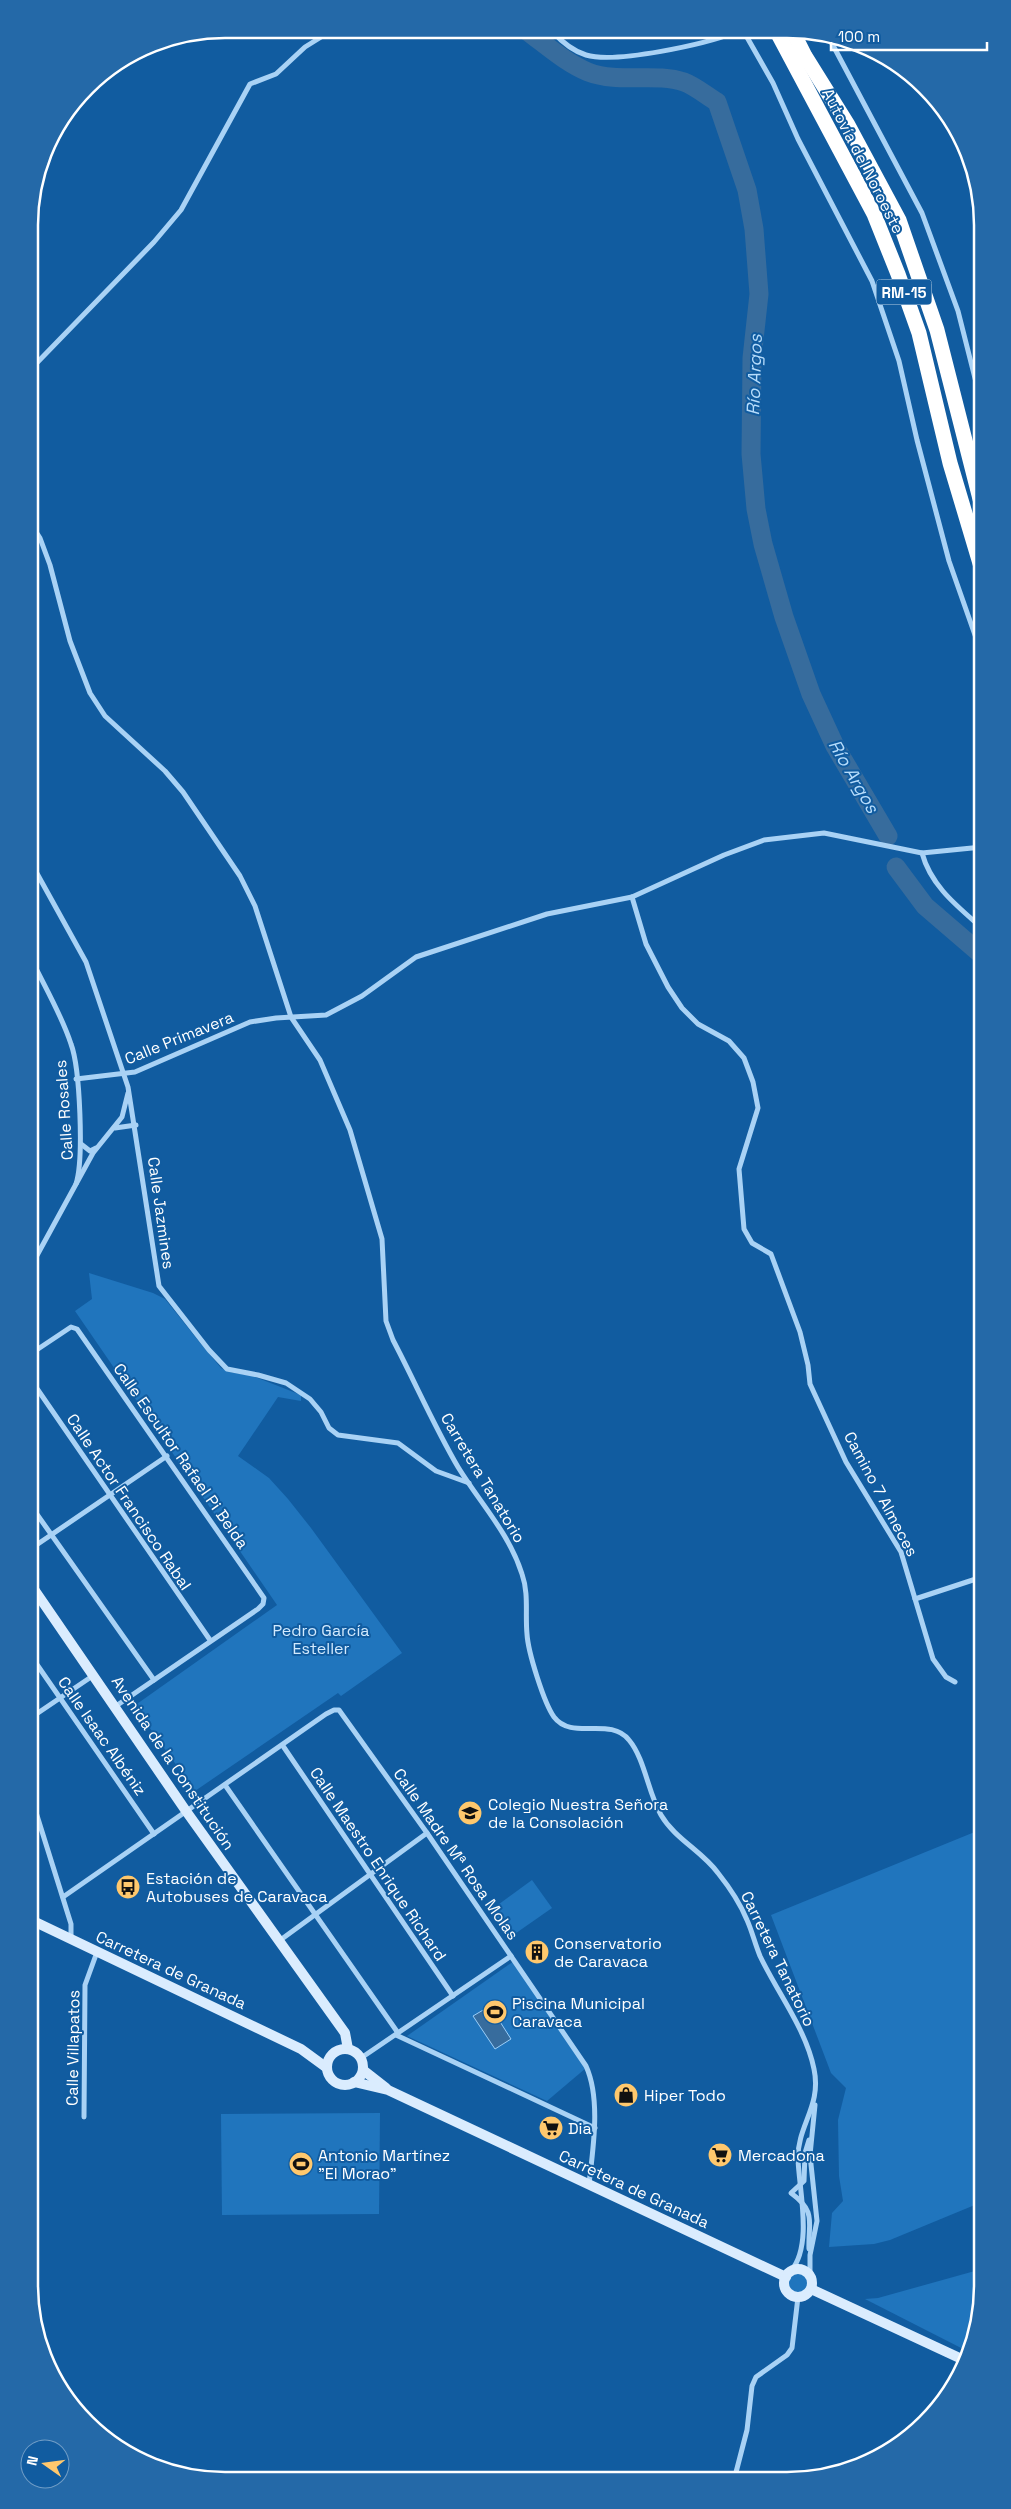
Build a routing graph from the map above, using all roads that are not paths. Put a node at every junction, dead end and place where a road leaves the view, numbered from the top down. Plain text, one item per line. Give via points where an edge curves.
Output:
1 (320, 38) edge
2 (560, 38) edge
3 (716, 38) edge
4 (747, 38) edge
5 (780, 38) edge
6 (797, 38) edge
7 (832, 43) edge
8 (38, 362) edge
9 (974, 376) edge
10 (974, 476) edge
11 (38, 535) edge
12 (974, 543) edge
13 (974, 632) edge
14 (974, 849) edge
15 (922, 853) junction
16 (38, 874) edge
17 (632, 897) junction
18 (974, 920) edge
19 (38, 973) edge
20 (291, 1017) junction
21 (135, 1072) junction
22 (124, 1073) junction
23 (76, 1079) junction
24 (128, 1087) junction
25 (136, 1125) junction
26 (115, 1128) junction
27 (80, 1143) junction
28 (97, 1148) junction
29 (76, 1184) junction
30 (38, 1254) edge
31 (38, 1349) edge
32 (38, 1390) edge
33 (167, 1456) junction
34 (469, 1483) junction
35 (109, 1495) junction
36 (38, 1516) edge
37 (51, 1536) junction
38 (38, 1544) edge
39 (974, 1580) edge
40 (38, 1595) edge
41 (915, 1599) junction
42 (210, 1640) junction
43 (38, 1666) edge
44 (94, 1675) junction
45 (154, 1680) junction
46 (955, 1682) dead end
47 (60, 1698) junction
48 (116, 1706) junction
49 (38, 1714) edge
50 (282, 1746) junction
51 (225, 1785) junction
52 (186, 1811) junction
53 (38, 1818) edge
54 (428, 1833) junction
55 (154, 1834) junction
56 (370, 1875) junction
57 (63, 1897) junction
58 (315, 1915) junction
59 (38, 1923) edge
60 (71, 1939) junction
61 (279, 1941) junction
62 (97, 1952) junction
63 (511, 1956) junction
64 (453, 1996) junction
65 (397, 2034) junction
66 (300, 2049) junction
67 (348, 2049) junction
68 (331, 2056) junction
69 (361, 2058) junction
70 (327, 2068) junction
71 (363, 2070) junction
72 (354, 2082) junction
73 (388, 2090) junction
74 (814, 2102) junction
75 (84, 2117) dead end
76 (594, 2128) junction
77 (813, 2129) junction
78 (589, 2184) junction
79 (801, 2186) junction
80 (802, 2202) junction
81 (810, 2255) junction
82 (788, 2274) junction
83 (810, 2276) junction
84 (811, 2289) junction
85 (798, 2297) junction
86 (958, 2357) edge
87 (736, 2472) edge

1 - 8 street via 276,74 250,84 181,210
2 - 3 street via 576,51 619,58
4 - 13 street via 872,281 900,361 949,561
5 - 12 highway, Autovía del Noroeste / RM-15 via 874,214 898,274 918,333 950,463
6 - 10 highway, Autovía del Noroeste / RM-15 via 848,124 899,220 936,330
7 - 9 street via 922,213 950,286
11 - 20 street, Carretera Tanatorio via 50,565 70,641 90,693 105,716 183,792 240,876 255,906
14 - 15 street, Calle Primavera
15 - 17 street, Calle Primavera via 833,834 778,837 744,846
15 - 18 street via 938,885
16 - 22 street, Calle Jazmines via 86,962
17 - 20 street, Calle Primavera via 547,914 498,932 440,947 416,957 362,996 326,1015
17 - 41 street, Camino 7 Almeces via 646,944 676,1000 698,1024 729,1040 749,1071 758,1108 739,1170 744,1229 752,1243 771,1254 800,1332 810,1384 846,1462 900,1552
19 - 23 street, Calle Rosales via 71,1042
20 - 21 street, Calle Primavera via 250,1022
20 - 34 street, Carretera Tanatorio via 320,1060 350,1130 382,1239 386,1321 393,1340 449,1451
21 - 22 street, Calle Primavera
21 - 24 street
22 - 23 street, Calle Primavera
22 - 24 street, Calle Jazmines
23 - 27 street, Calle Rosales
24 - 25 street, Calle Jazmines
24 - 26 street via 125,1111
25 - 26 street
25 - 34 street, Calle Jazmines via 152,1250 160,1286 222,1365 231,1371 252,1373 286,1383 310,1399 329,1428 338,1435 398,1444 436,1471
26 - 28 street
27 - 28 street via 90,1151
27 - 29 street, Calle Rosales via 81,1162
28 - 29 street
29 - 30 street
31 - 33 street, Calle Escultor Rafael Pi Belda via 74,1326
32 - 35 street, Calle Actor Francisco Rabal
33 - 35 street
33 - 42 street, Calle Escultor Rafael Pi Belda via 264,1602
34 - 74 street, Carretera Tanatorio via 490,1510 522,1573 530,1650 554,1717 568,1727 606,1729 629,1739 662,1817 675,1833 709,1862 732,1891 759,1954 810,2056 814,2069
35 - 37 street
35 - 42 street, Calle Actor Francisco Rabal
36 - 37 street
37 - 38 street
37 - 45 street
39 - 41 street
40 - 44 main road, Avenida de la Constitución
41 - 46 street, Camino 7 Almeces via 933,1659 946,1677
42 - 45 street
43 - 47 street, Calle Isaac Albéniz
44 - 47 street
44 - 48 main road, Avenida de la Constitución
45 - 48 street
47 - 49 street
47 - 55 street, Calle Isaac Albéniz
48 - 52 main road, Avenida de la Constitución
50 - 51 street
50 - 54 street, Calle Madre Mª Rosa Molas via 336,1710 347,1720
50 - 56 street, Calle Maestro Enrique Richard
51 - 52 street
51 - 58 street
52 - 55 street
52 - 61 main road, Avenida de la Constitución
53 - 57 street
54 - 56 street
54 - 63 street, Calle Madre Mª Rosa Molas
55 - 57 street
56 - 58 street
56 - 64 street, Calle Maestro Enrique Richard
57 - 60 street via 72,1924
58 - 61 street
58 - 65 street
59 - 60 main road, Carretera de Granada
60 - 62 main road, Carretera de Granada
61 - 67 main road, Avenida de la Constitución via 345,2034
62 - 66 main road, Carretera de Granada
62 - 75 street, Calle Villapatos via 85,1985
63 - 64 street
63 - 76 street, Calle Madre Mª Rosa Molas via 586,2068 592,2088
64 - 65 street
65 - 69 street
65 - 76 street
66 - 68 main road, Carretera de Granada
66 - 70 main road, Carretera de Granada
67 - 68 main road via 338,2050
67 - 69 main road
68 - 70 main road
69 - 71 main road
70 - 72 main road, Carretera de Granada via 337,2083
71 - 72 main road
71 - 73 main road, Carretera de Granada
72 - 73 main road, Carretera de Granada
73 - 78 main road, Carretera de Granada
74 - 77 street, Carretera Tanatorio
74 - 79 street via 799,2148
76 - 78 street, Calle Madre Mª Rosa Molas
77 - 79 street via 806,2148 806,2176
77 - 81 street via 810,2155 817,2220
78 - 82 main road, Carretera de Granada
79 - 80 street
79 - 80 street via 791,2193
80 - 81 street via 810,2214
80 - 82 street via 803,2237 795,2267
81 - 83 street
82 - 83 main road, Carretera de Granada via 799,2270
82 - 85 main road via 785,2289
83 - 84 main road
84 - 85 main road
84 - 86 main road
85 - 87 street via 792,2348 756,2377 752,2386 747,2430

